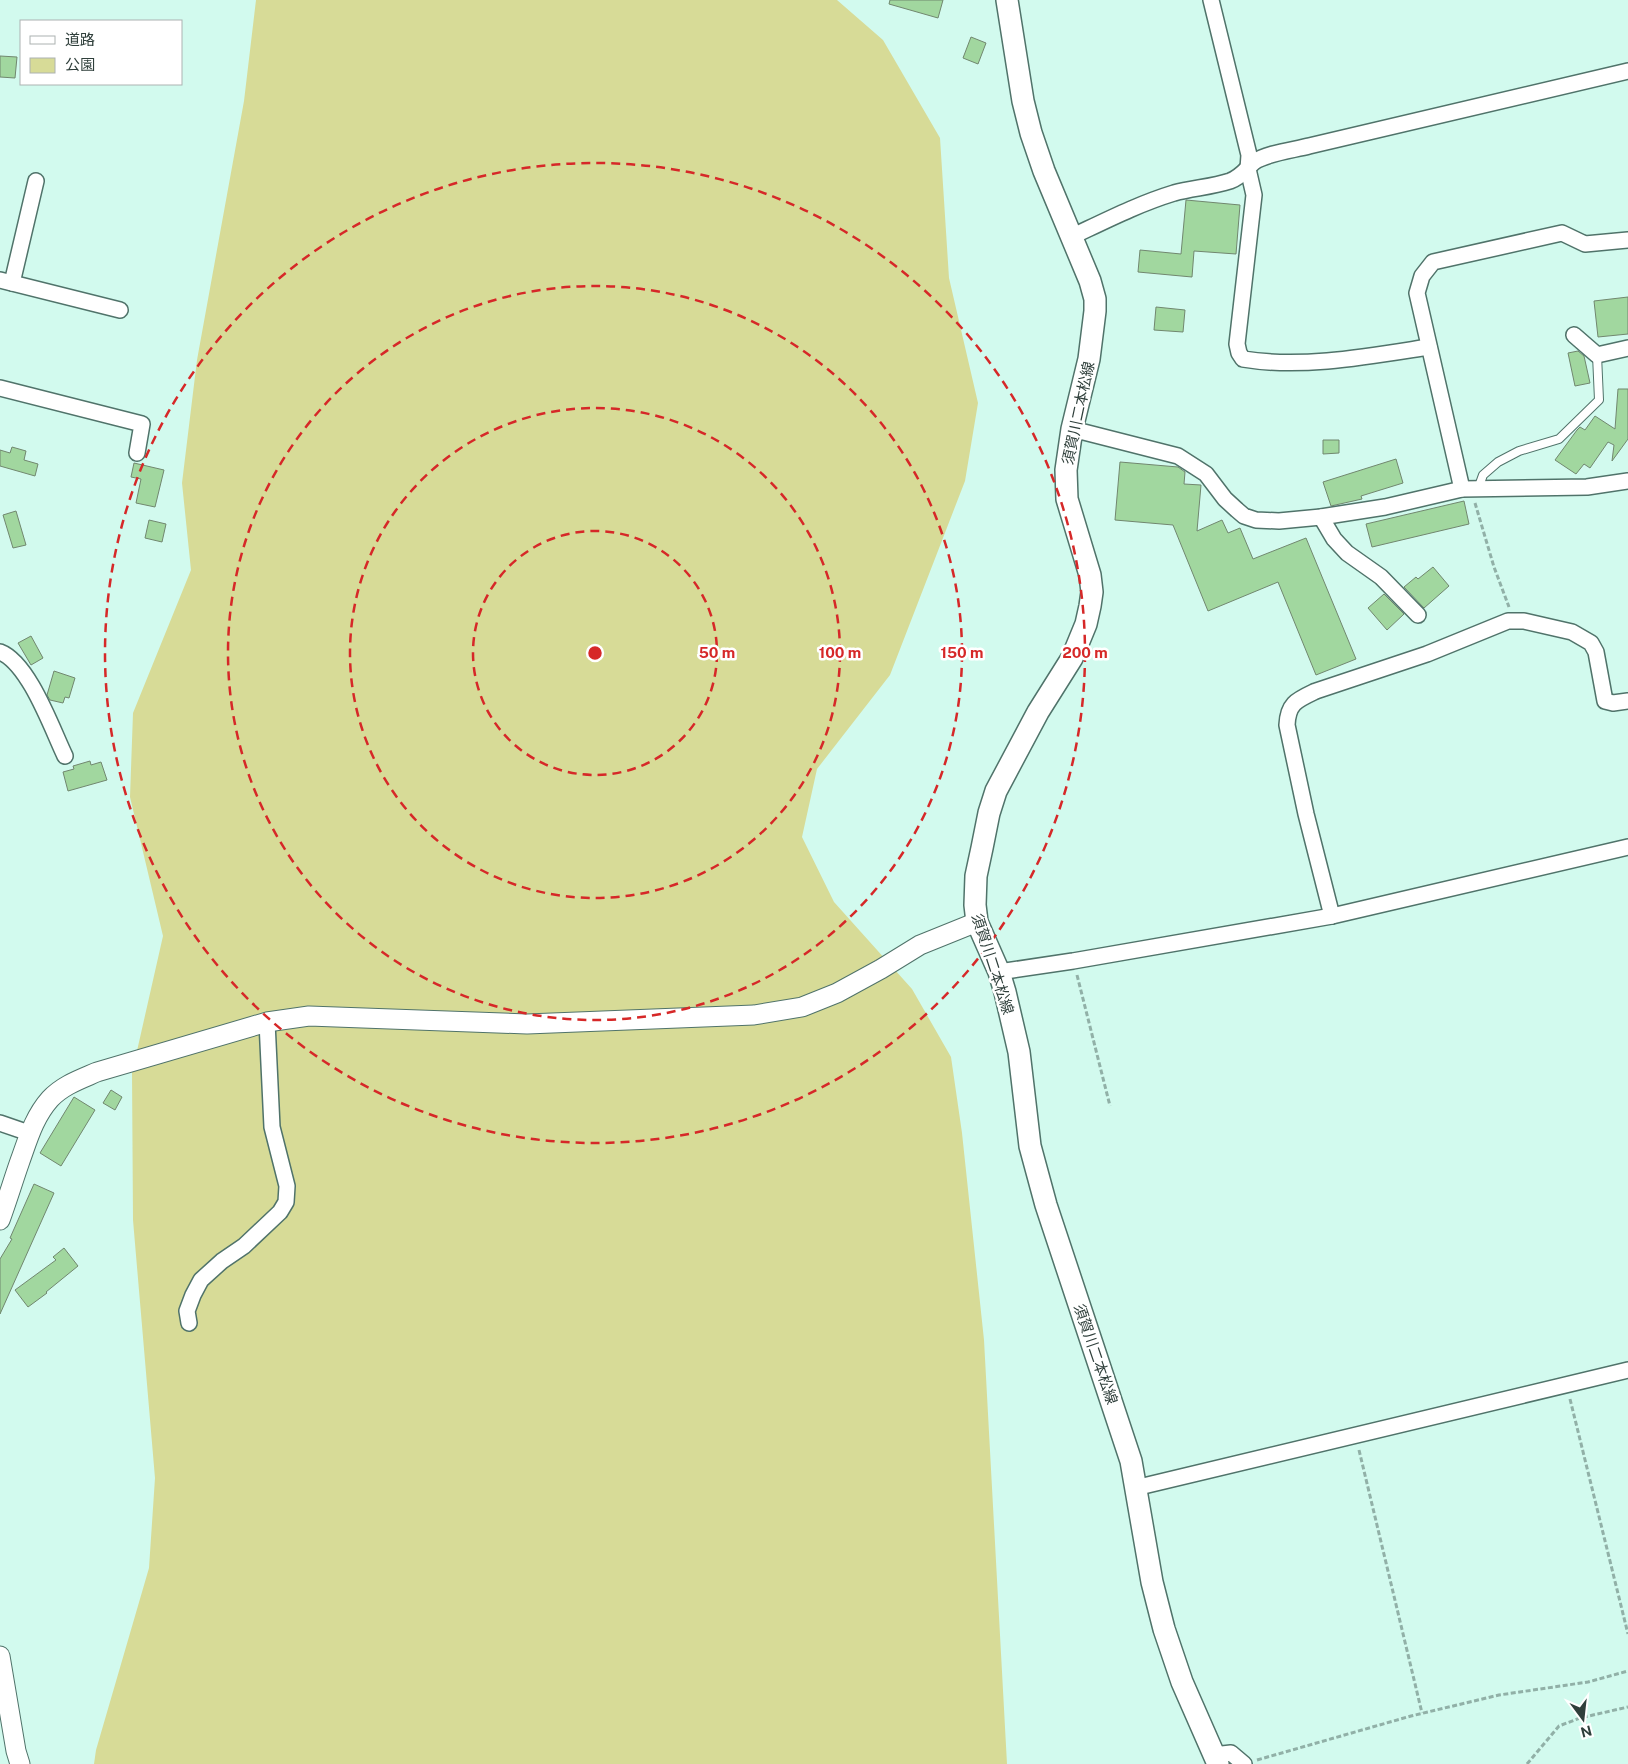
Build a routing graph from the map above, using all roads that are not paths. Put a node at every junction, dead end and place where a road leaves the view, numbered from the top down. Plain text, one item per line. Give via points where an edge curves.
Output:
1 (1007, 0) edge
2 (1211, 0) edge
3 (1628, 71) edge
4 (1248, 169) junction
5 (36, 181) dead end
6 (1071, 237) junction
7 (1628, 240) edge
8 (6, 281) edge
9 (120, 310) dead end
10 (1574, 335) dead end
11 (1429, 347) junction
12 (1628, 348) edge
13 (1597, 355) junction
14 (0, 388) edge
15 (1072, 429) junction
16 (137, 453) dead end
17 (1628, 481) edge
18 (1470, 489) junction
19 (1321, 517) junction
20 (1418, 614) dead end
21 (0, 652) edge
22 (1628, 701) edge
23 (65, 756) dead end
24 (1628, 847) edge
25 (1332, 916) junction
26 (977, 922) junction
27 (999, 972) junction
28 (267, 1022) junction
29 (0, 1123) edge
30 (29, 1133) junction
31 (0, 1220) edge
32 (189, 1323) dead end
33 (1628, 1370) edge
34 (1135, 1488) junction
35 (0, 1656) edge
36 (1216, 1760) edge
37 (20, 1764) edge
38 (1244, 1764) edge

1 - 6 main road, 須賀川二本松線 via 1031,133
2 - 4 street via 1249,155
3 - 4 street via 1262,158
4 - 6 street via 1232,180 1148,202
4 - 11 street via 1254,195 1237,344 1243,359 1260,362 1323,361
5 - 8 street
6 - 15 main road, 須賀川二本松線 via 1090,281 1095,312 1089,359
7 - 11 street via 1585,244 1562,232 1433,262 1422,276 1417,293
8 - 9 street
10 - 13 street
11 - 18 street
12 - 13 street
13 - 18 lane via 1600,400 1559,439 1519,451 1498,462
14 - 16 street via 142,424
15 - 19 street via 1178,456 1206,474 1244,516 1280,521
15 - 26 main road, 須賀川二本松線 via 1066,470 1067,499 1090,575 1090,606 1072,658 1038,712 996,791 976,876
17 - 18 street via 1587,488
18 - 19 street
19 - 20 street via 1347,553 1381,577
21 - 23 street via 17,665 35,691
22 - 25 street via 1605,701 1596,652 1591,643 1572,632 1524,621 1508,621 1427,654 1300,698 1292,704 1287,724
24 - 25 street
25 - 27 street
26 - 27 main road, 須賀川二本松線
26 - 28 street via 920,945 836,993 802,1007 754,1015 527,1024 309,1016
27 - 34 main road, 須賀川二本松線 via 1019,1052 1030,1146 1066,1270 1131,1461
28 - 30 street via 76,1081 51,1098
28 - 32 street via 272,1127 287,1186 286,1202 251,1240 201,1280 187,1311
29 - 30 street
30 - 31 street
33 - 34 street
34 - 36 main road, 須賀川二本松線 via 1164,1629 1182,1682
35 - 37 street
36 - 38 street via 1231,1754

